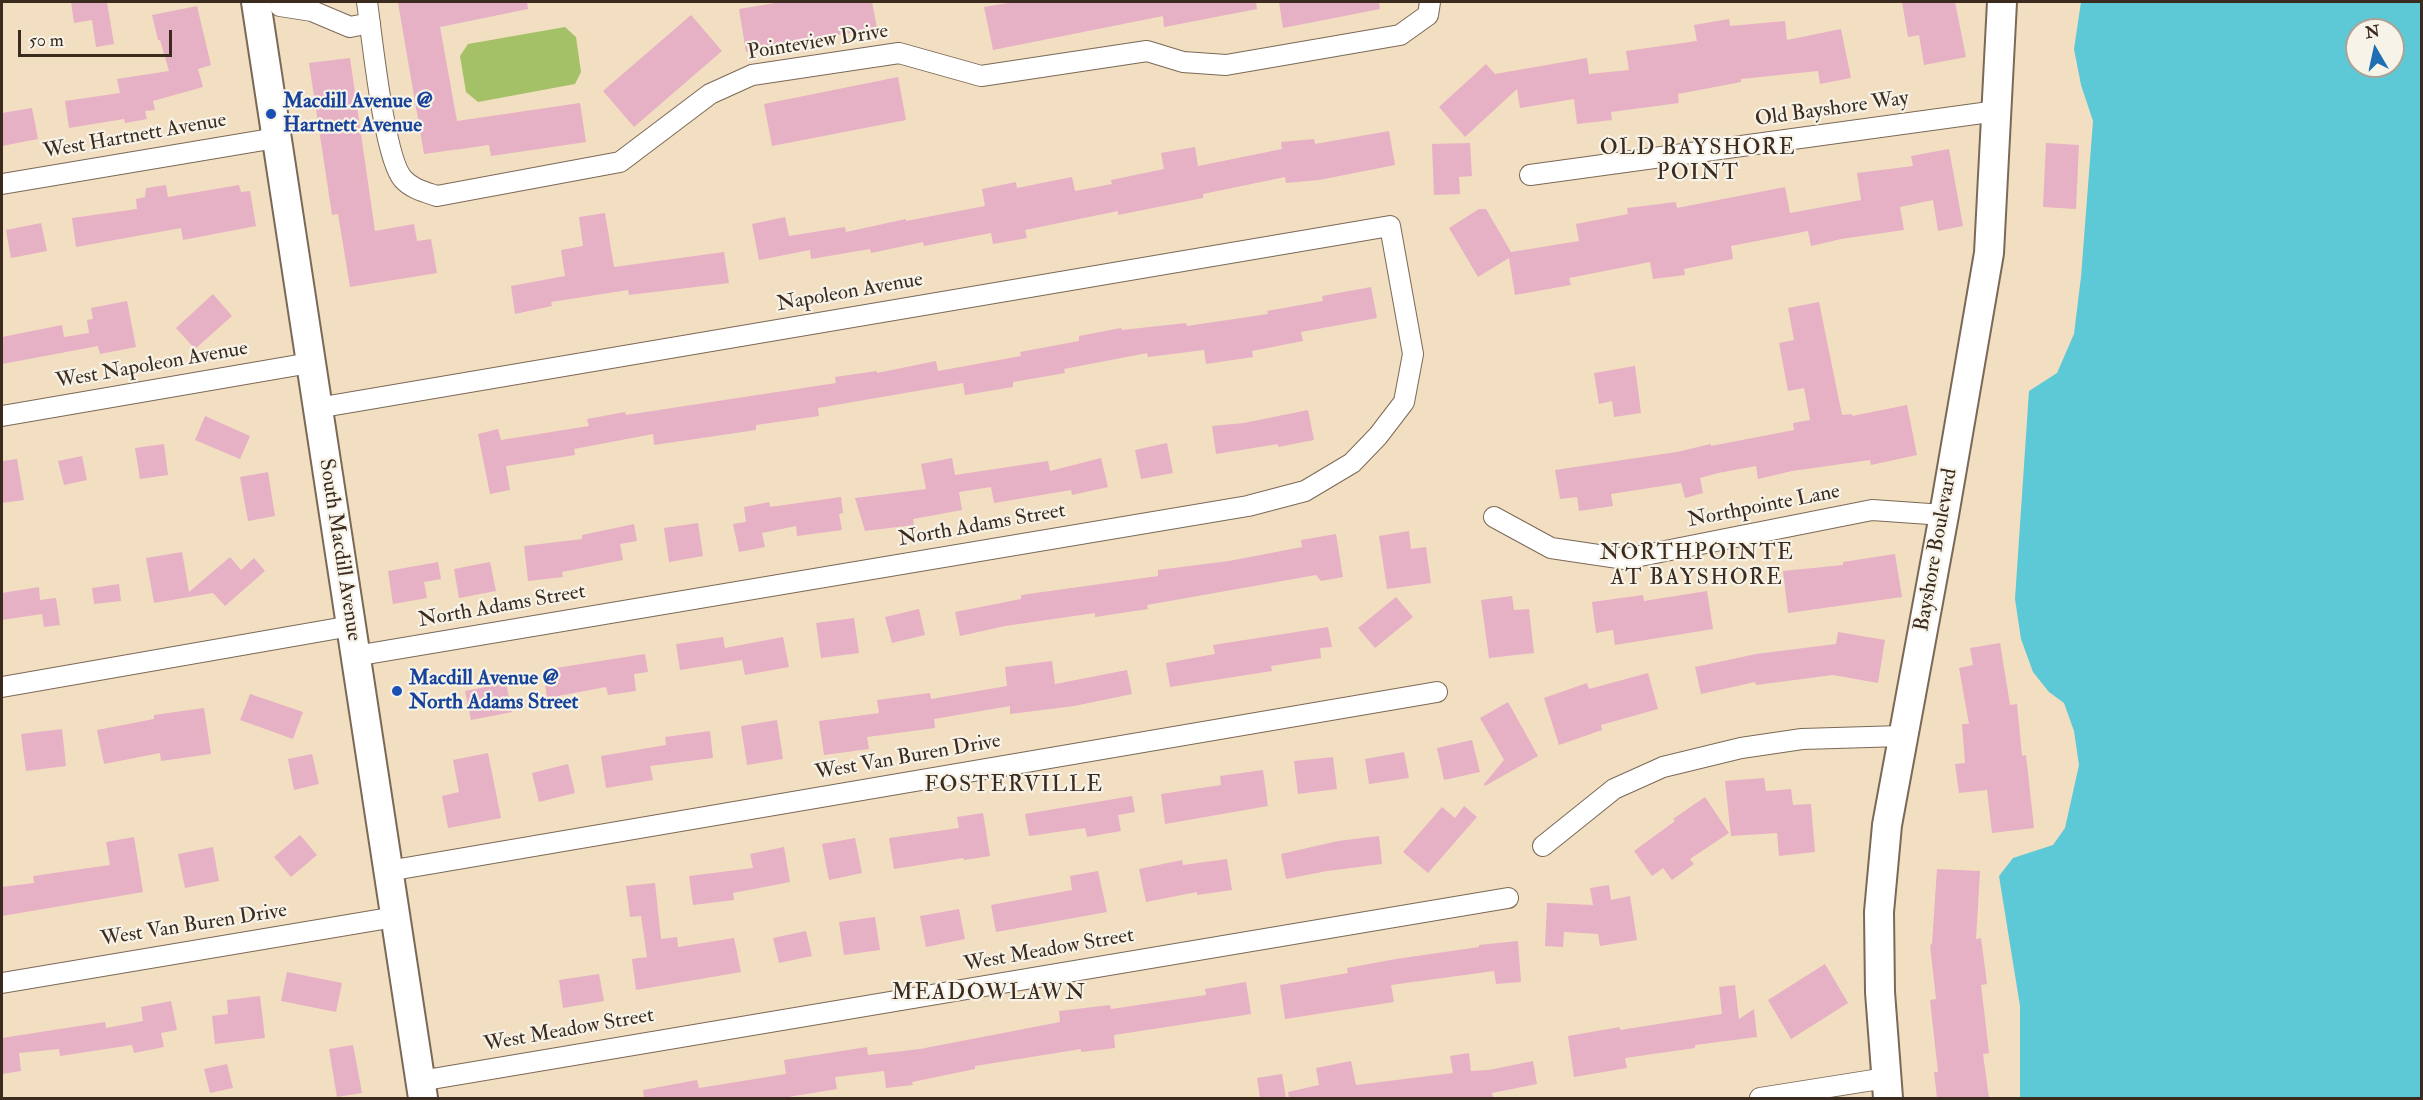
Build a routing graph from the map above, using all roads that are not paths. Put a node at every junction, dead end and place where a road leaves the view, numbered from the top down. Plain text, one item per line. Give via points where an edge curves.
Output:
1 (367, 2) edge
2 (1430, 2) edge
3 (2002, 2) edge
4 (270, 5) edge
5 (370, 23) junction
6 (1997, 111) junction
7 (276, 138) junction
8 (1530, 175) dead end
9 (2, 184) edge
10 (1390, 226) joint
11 (310, 363) junction
12 (317, 408) junction
13 (2, 416) edge
14 (1944, 515) junction
15 (1494, 517) dead end
16 (351, 626) junction
17 (355, 656) junction
18 (2, 687) edge
19 (1437, 692) dead end
20 (1902, 736) junction
21 (1543, 846) dead end
22 (388, 871) junction
23 (1508, 898) dead end
24 (395, 917) junction
25 (2, 982) edge
26 (1887, 1088) edge
27 (421, 1090) edge
28 (1760, 1098) edge

1 - 5 street, Pointeview Drive
2 - 5 street, Pointeview Drive via 1428,15 1400,35 1226,65 1183,63 1146,51 981,76 899,53 752,75 710,94 620,162 437,196 402,178 391,154
3 - 6 street, Bayshore Boulevard
4 - 5 street via 312,11 350,27
4 - 7 street, South Macdill Avenue
6 - 8 street, Old Bayshore Way
6 - 14 street, Bayshore Boulevard via 1989,254
7 - 9 street, West Hartnett Avenue
7 - 11 street, South Macdill Avenue
10 - 12 street, Napoleon Avenue
10 - 17 street, North Adams Street via 1413,354 1404,402 1352,463 1305,491 1248,506
11 - 12 street, South Macdill Avenue
11 - 13 street, West Napoleon Avenue
12 - 16 street, South Macdill Avenue
14 - 15 street, Northpointe Lane via 1872,510 1625,559 1551,548
14 - 20 street, Bayshore Boulevard
16 - 17 street, South Macdill Avenue
16 - 18 street
17 - 22 street, South Macdill Avenue
19 - 22 street, West Van Buren Drive
20 - 21 street via 1802,739 1742,748 1663,767 1614,789
20 - 26 street, Bayshore Boulevard via 1887,825 1879,912
22 - 24 street, South Macdill Avenue
23 - 27 street, West Meadow Street
24 - 25 street, West Van Buren Drive
24 - 27 street, South Macdill Avenue
26 - 28 street

